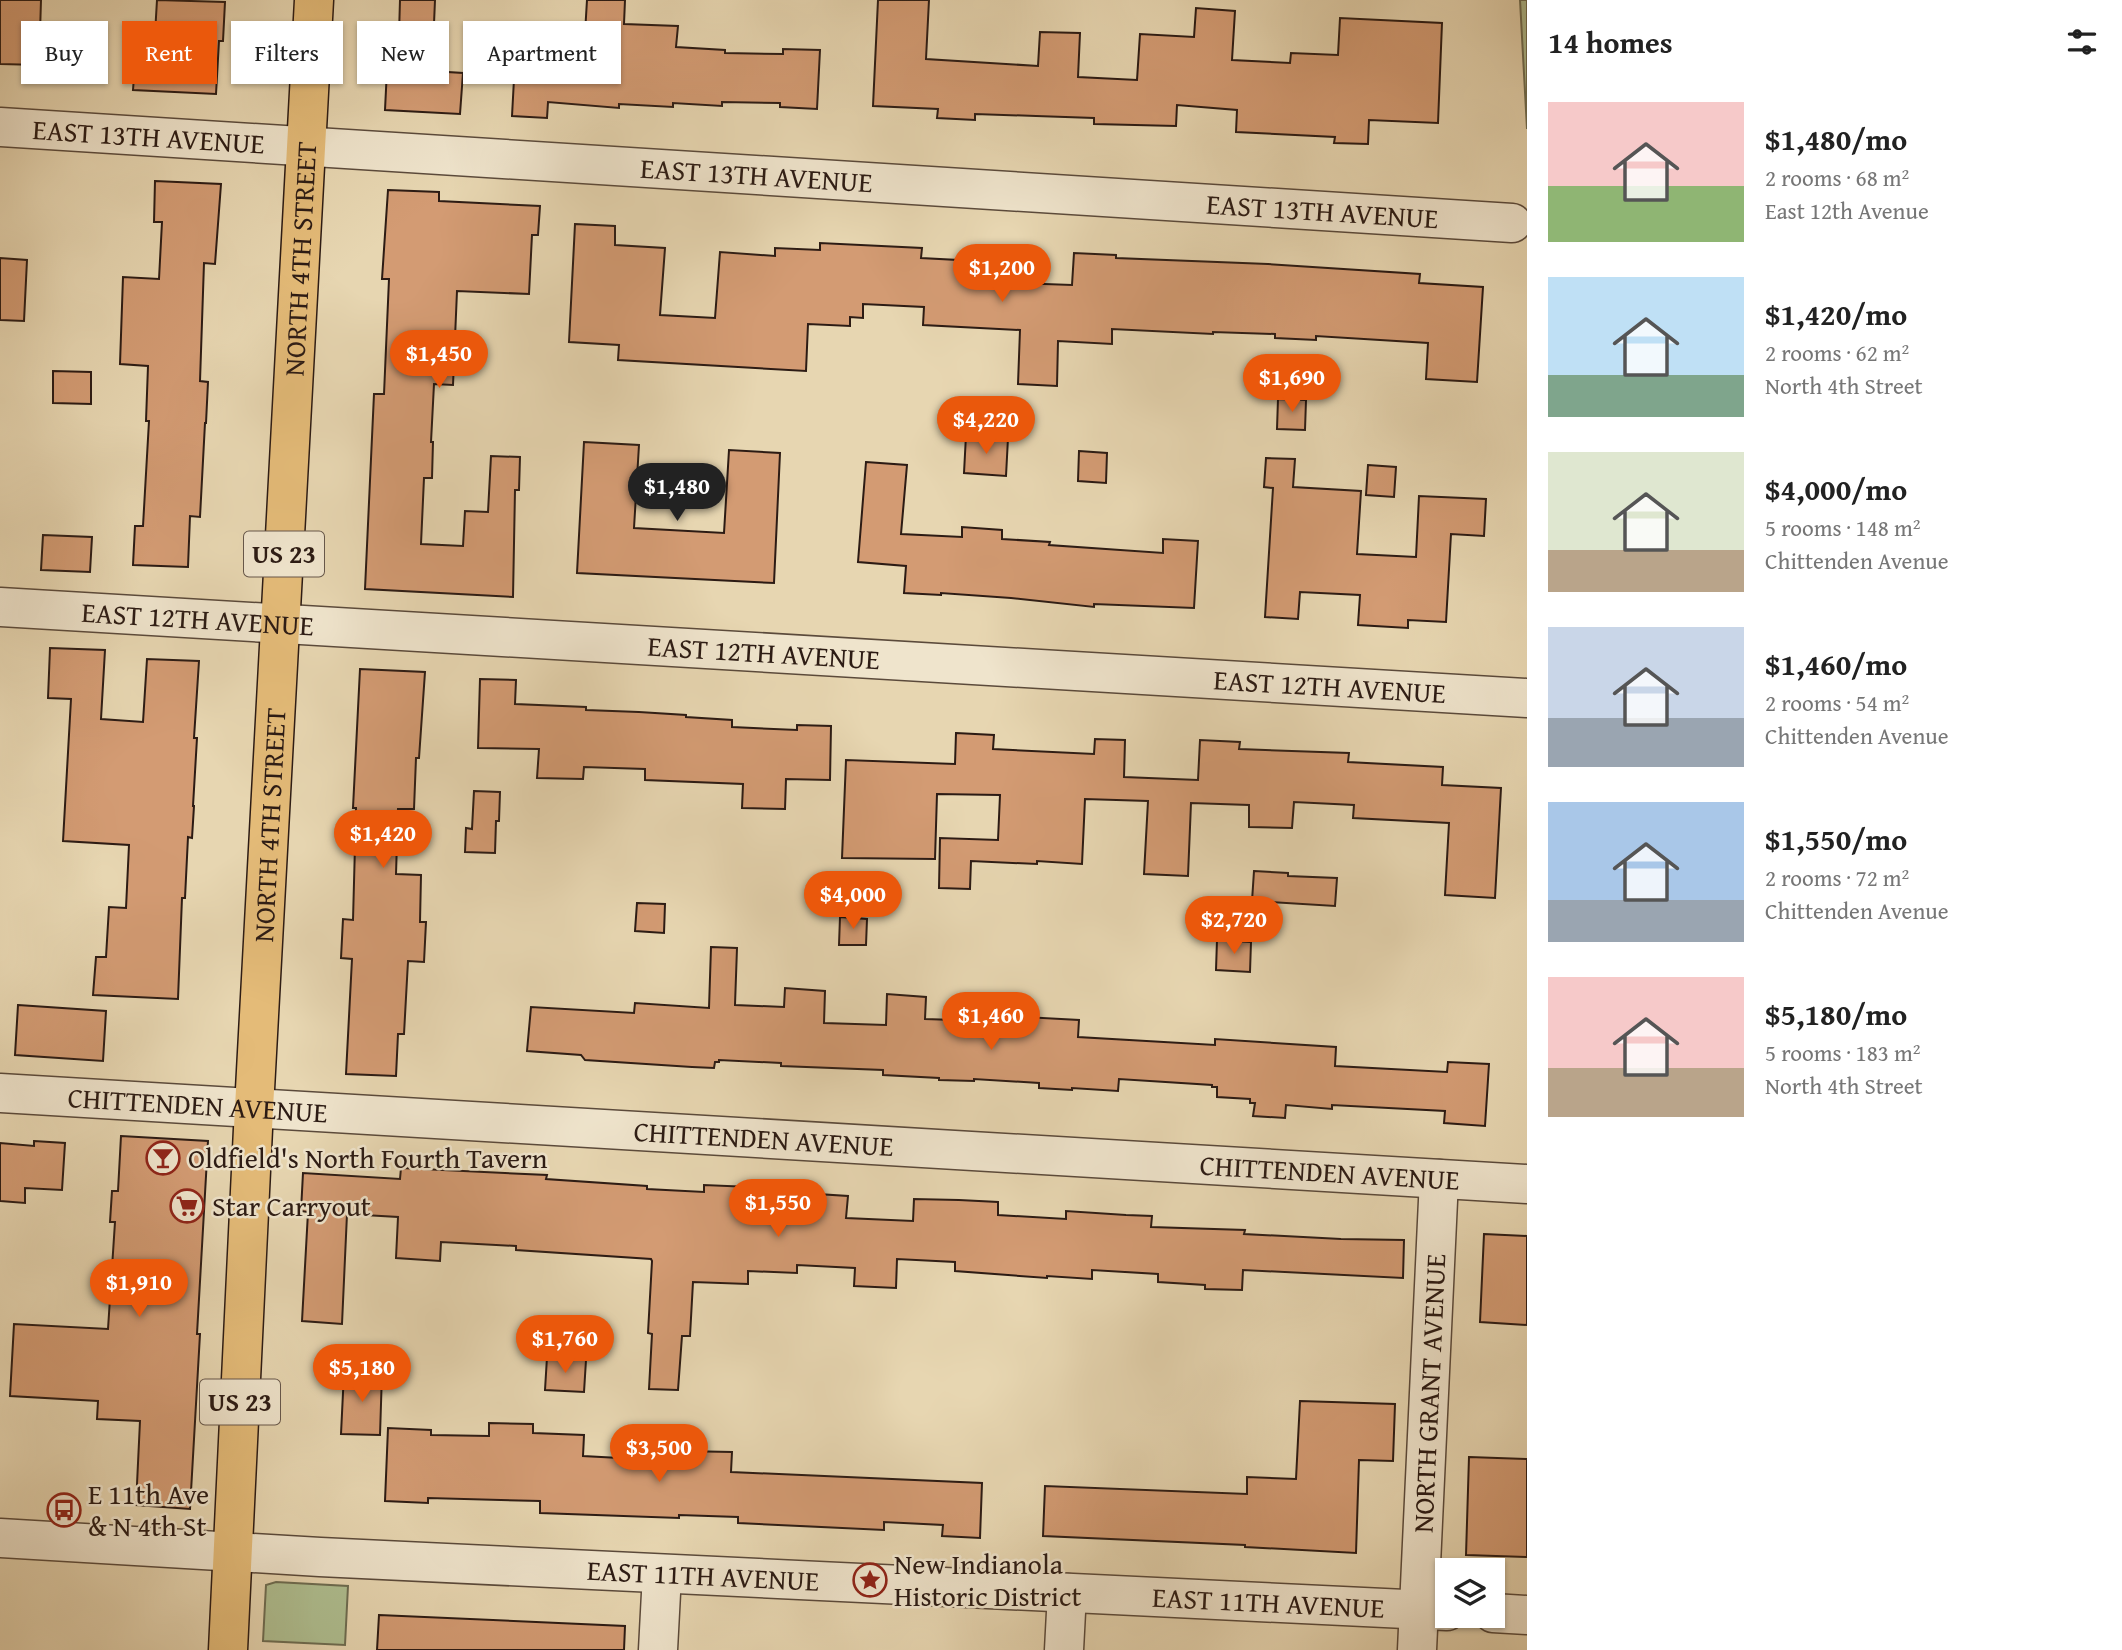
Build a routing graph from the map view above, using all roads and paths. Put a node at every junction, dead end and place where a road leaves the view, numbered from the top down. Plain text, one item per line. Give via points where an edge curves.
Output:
1 (314, 0) edge
2 (0, 127) edge
3 (306, 147) junction
4 (1512, 223) dead end
5 (0, 607) edge
6 (280, 625) junction
7 (1527, 698) edge
8 (0, 1093) edge
9 (254, 1108) junction
10 (1439, 1179) junction
11 (1527, 1184) edge
12 (0, 1538) edge
13 (232, 1553) junction
14 (662, 1574) junction
15 (1067, 1593) junction
16 (1433, 1610) edge
17 (1505, 1614) edge
18 (1527, 1615) edge
19 (228, 1650) edge
20 (658, 1650) edge
21 (1064, 1650) edge
22 (1417, 1650) edge

1 - 3 main road, NORTH 4TH STREET / US 23
2 - 3 street, EAST 13TH AVENUE
3 - 4 street, EAST 13TH AVENUE
3 - 6 main road, NORTH 4TH STREET / US 23
5 - 6 street, EAST 12TH AVENUE
6 - 7 street, EAST 12TH AVENUE
6 - 9 main road, NORTH 4TH STREET / US 23
8 - 9 street, CHITTENDEN AVENUE
9 - 10 street, CHITTENDEN AVENUE
9 - 13 main road, NORTH 4TH STREET / US 23
10 - 11 street, CHITTENDEN AVENUE
10 - 16 street, NORTH GRANT AVENUE
12 - 13 street, EAST 11TH AVENUE
13 - 14 street, EAST 11TH AVENUE
13 - 19 main road, NORTH 4TH STREET / US 23
14 - 15 street, EAST 11TH AVENUE
14 - 20 street
15 - 16 street, EAST 11TH AVENUE
15 - 21 street
16 - 22 street, NORTH GRANT AVENUE
17 - 18 street

